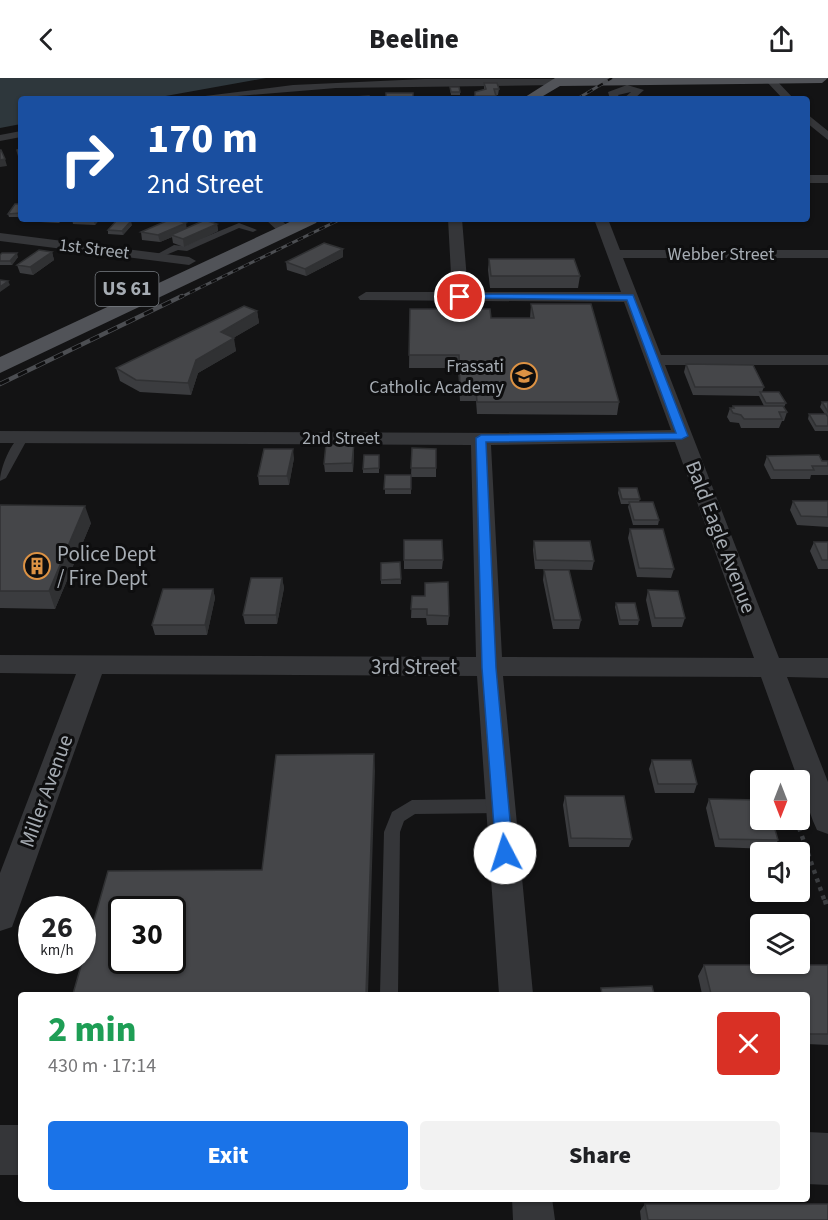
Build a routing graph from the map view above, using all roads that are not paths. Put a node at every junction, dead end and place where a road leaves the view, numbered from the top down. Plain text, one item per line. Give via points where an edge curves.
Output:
1 (805, 78) edge
2 (560, 80) edge
3 (583, 80) edge
4 (768, 80) edge
5 (825, 80) edge
6 (635, 81) edge
7 (223, 96) edge
8 (534, 96) edge
9 (557, 96) edge
10 (613, 96) edge
11 (633, 96) edge
12 (786, 96) edge
13 (810, 120) edge
14 (810, 121) edge
15 (828, 122) edge
16 (18, 135) edge
17 (828, 137) edge
18 (0, 138) edge
19 (810, 179) edge
20 (828, 179) edge
21 (277, 222) edge
22 (455, 222) edge
23 (602, 222) edge
24 (246, 225) edge
25 (0, 237) edge
26 (615, 254) junction
27 (828, 254) edge
28 (156, 257) junction
29 (189, 261) junction
30 (366, 297) dead end
31 (460, 297) junction
32 (630, 297) junction
33 (0, 346) edge
34 (654, 360) junction
35 (828, 360) edge
36 (0, 366) edge
37 (682, 436) junction
38 (0, 437) edge
39 (23, 438) junction
40 (481, 438) junction
41 (0, 478) edge
42 (0, 664) edge
43 (92, 665) junction
44 (771, 667) junction
45 (489, 668) junction
46 (828, 668) edge
47 (501, 806) junction
48 (828, 821) edge
49 (0, 916) edge
50 (389, 992) edge
51 (516, 992) edge
52 (0, 1150) edge
53 (18, 1150) edge
54 (810, 1158) edge
55 (828, 1159) edge
56 (532, 1202) edge
57 (534, 1220) edge

1 - 5 main road
2 - 3 main road
2 - 7 street via 317,84
2 - 8 main road
3 - 6 main road
3 - 9 main road
4 - 5 main road
4 - 6 main road
4 - 12 street
6 - 10 street
6 - 11 street via 639,90
13 - 15 street
14 - 17 street
16 - 18 street
19 - 20 street
21 - 24 main road, US 61
21 - 36 main road, US 61
22 - 31 street
23 - 26 street, Bald Eagle Avenue
24 - 28 lane
24 - 29 main road, US 61
25 - 28 street, 1st Street
26 - 27 street, Webber Street
26 - 32 street, Bald Eagle Avenue
28 - 29 street, 1st Street
29 - 33 main road, US 61
30 - 31 street
31 - 32 street
32 - 34 street, Bald Eagle Avenue
34 - 35 street
34 - 37 street, Bald Eagle Avenue
37 - 40 street, 2nd Street
37 - 44 street, Bald Eagle Avenue
38 - 39 street, 2nd Street
39 - 40 street, 2nd Street
39 - 41 lane
40 - 45 street
42 - 43 street, 3rd Street
43 - 45 street, 3rd Street
43 - 49 street, Miller Avenue
44 - 45 street, 3rd Street
44 - 46 street, 3rd Street
44 - 48 street, Bald Eagle Avenue
45 - 47 street
47 - 50 lane via 412,807 398,816 392,832
47 - 51 street
52 - 53 street
54 - 55 street
56 - 57 street

